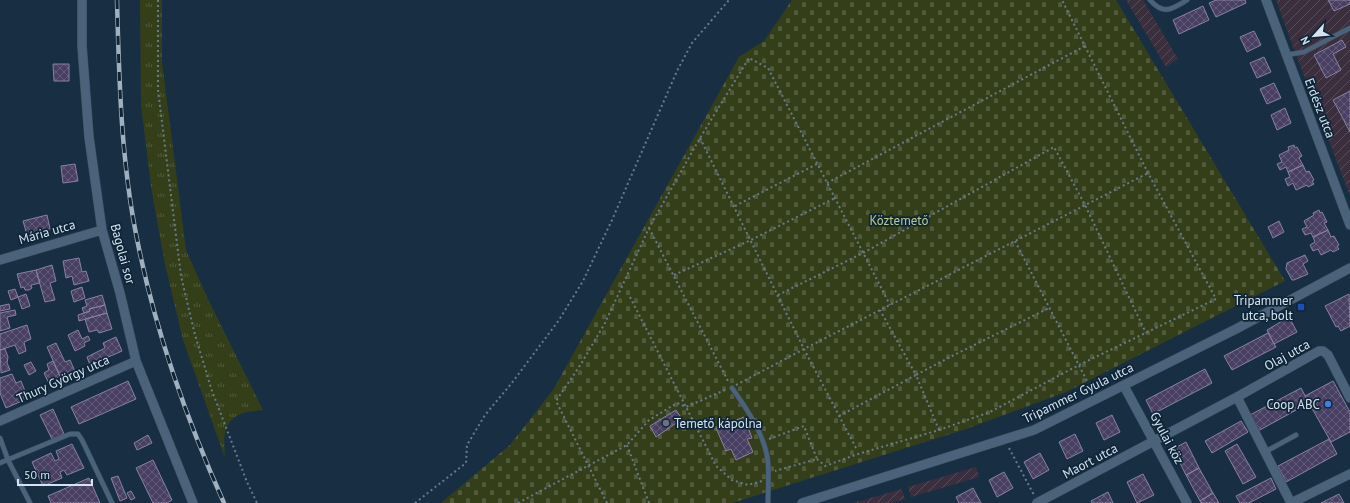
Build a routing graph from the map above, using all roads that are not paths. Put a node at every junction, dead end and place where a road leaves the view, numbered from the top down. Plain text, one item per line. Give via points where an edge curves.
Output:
1 (82, 0) edge
2 (1150, 0) edge
3 (1187, 0) edge
4 (1266, 0) edge
5 (1350, 28) edge
6 (1286, 55) junction
7 (1350, 225) edge
8 (102, 230) junction
9 (0, 260) edge
10 (1350, 268) edge
11 (136, 361) junction
12 (1124, 386) junction
13 (732, 388) road end
14 (1237, 397) junction
15 (1350, 398) edge
16 (0, 421) edge
17 (1296, 435) dead end
18 (0, 438) edge
19 (1154, 441) junction
20 (1265, 452) junction
21 (8, 460) junction
22 (0, 463) edge
23 (1350, 474) edge
24 (30, 503) edge
25 (112, 503) edge
26 (193, 503) edge
27 (768, 503) edge
28 (802, 503) edge
29 (1038, 503) edge
30 (1187, 503) edge
31 (1291, 503) edge

1 - 8 street, Bagolai sor via 82,46 89,137
2 - 3 lane via 1166,10 1171,10
4 - 6 street, Erdész utca
5 - 6 lane via 1304,52
6 - 7 street, Erdész utca
8 - 9 street, Mária utca
8 - 11 street, Bagolai sor
10 - 12 street, Tripammer Gyula utca
11 - 16 street, Thury György utca
11 - 26 street, Bagolai sor
12 - 19 street, Gyulai köz
12 - 28 street, Tripammer Gyula utca via 1034,430
13 - 27 lane via 749,413 763,441 768,461
14 - 15 street, Olaj utca via 1321,351 1328,355
14 - 19 street, Olaj utca
14 - 20 street
17 - 20 lane
18 - 21 lane
19 - 29 street, Maort utca
19 - 30 street, Gyulai köz
20 - 31 street
21 - 22 lane
21 - 24 lane
21 - 25 lane via 70,434 78,434
23 - 31 street

